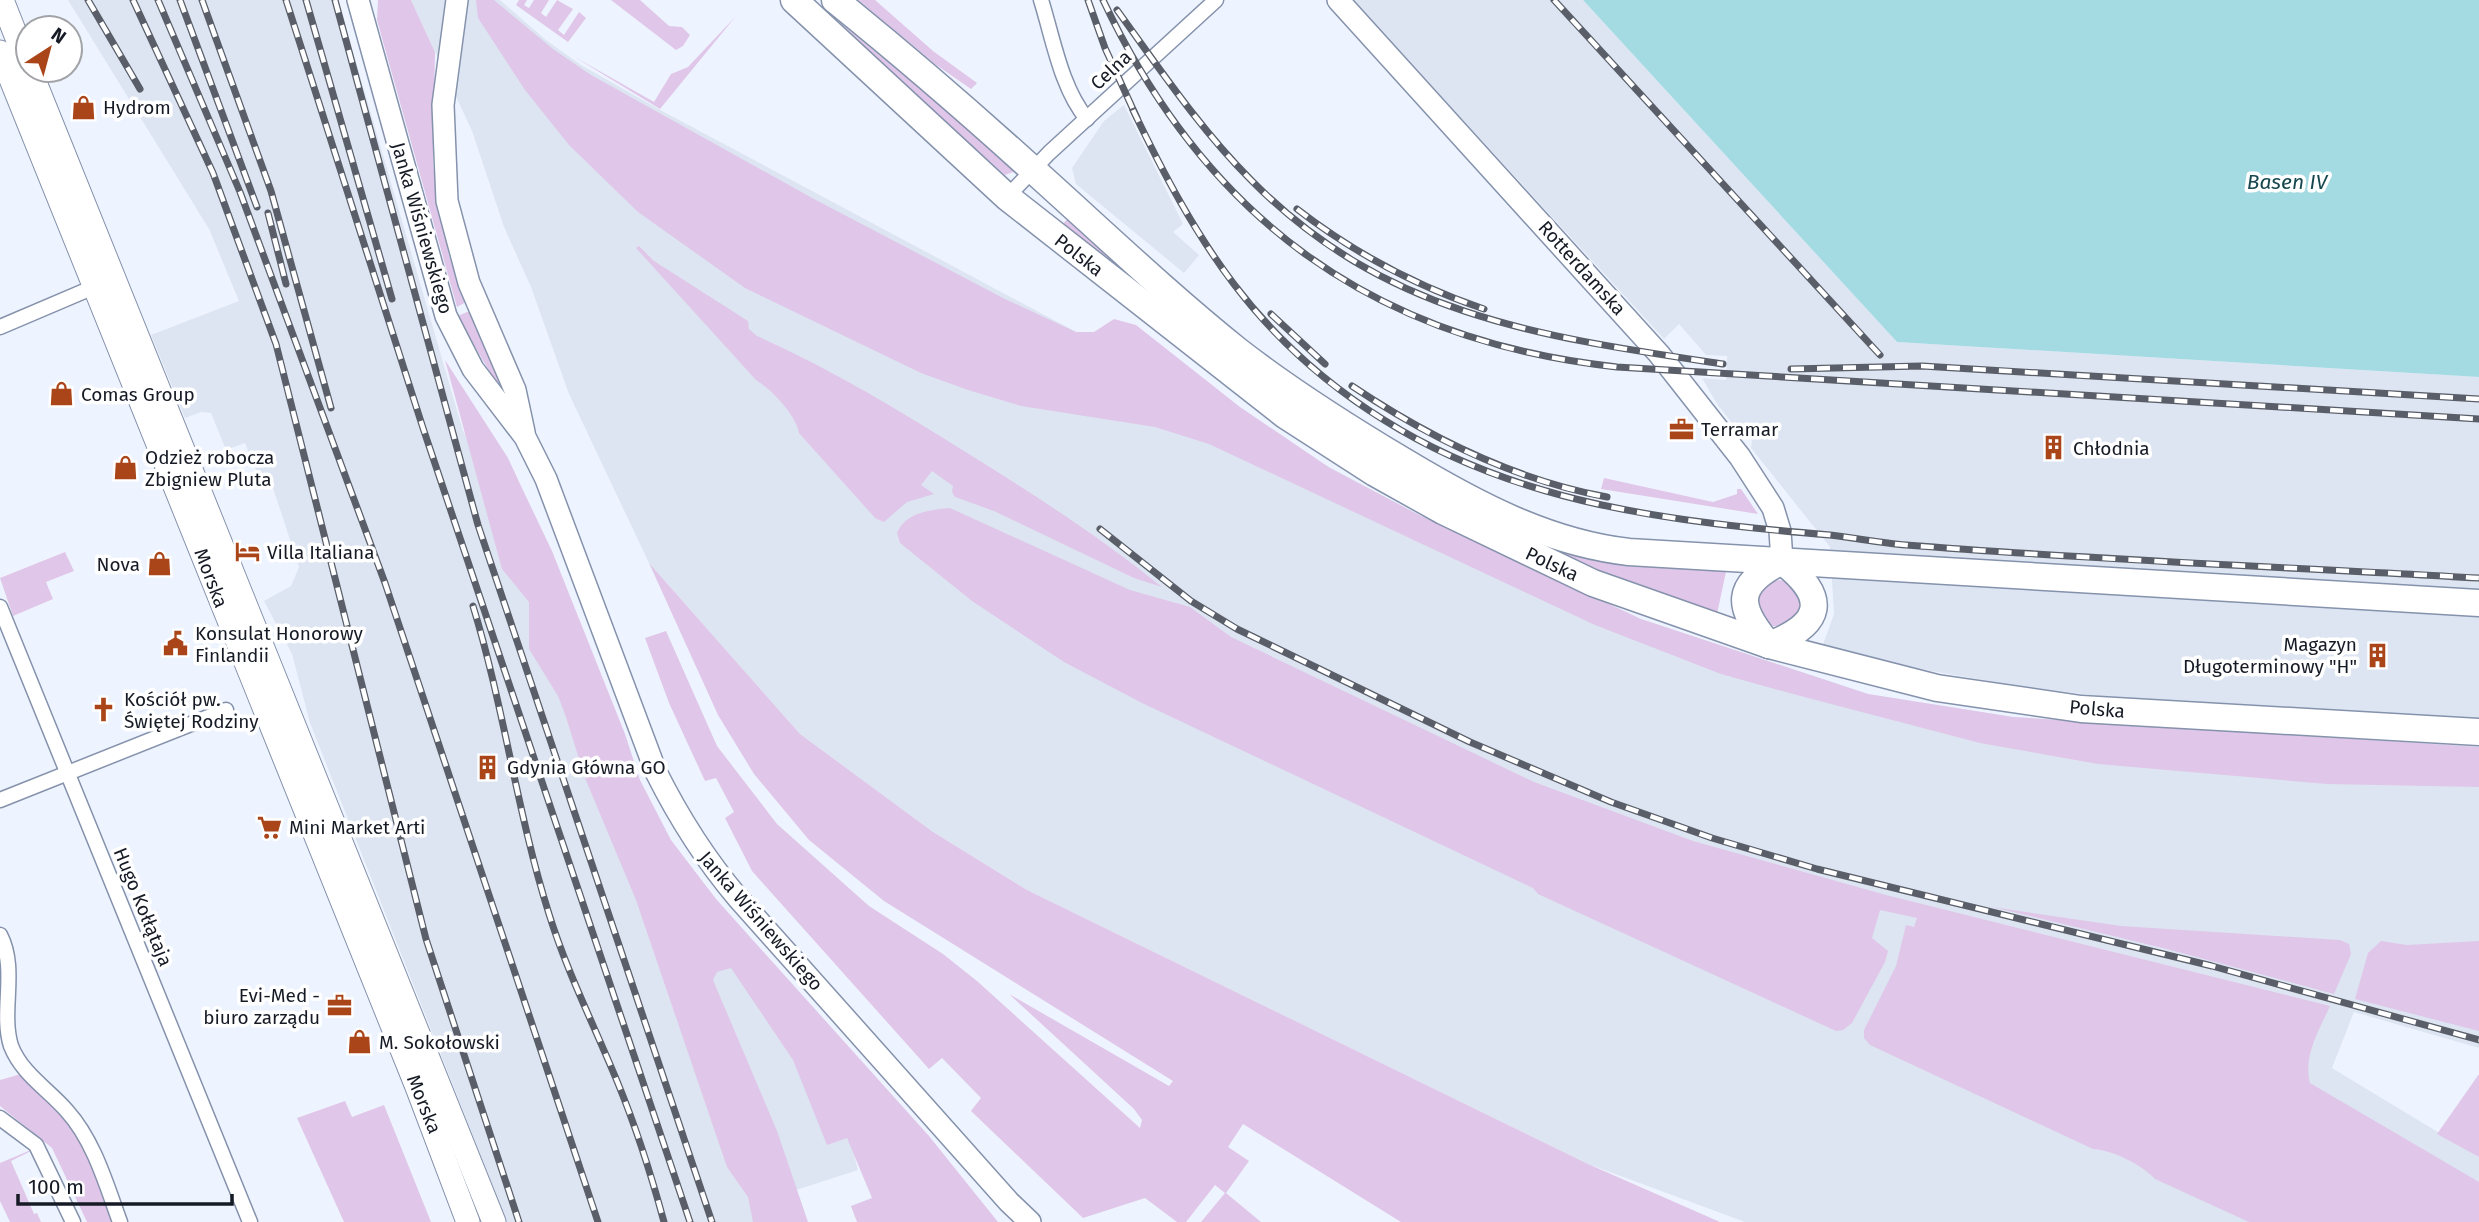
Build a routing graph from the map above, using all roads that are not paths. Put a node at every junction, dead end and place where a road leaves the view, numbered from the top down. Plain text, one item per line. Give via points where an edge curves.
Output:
1 (2, 0) edge
2 (358, 0) edge
3 (457, 0) edge
4 (794, 0) edge
5 (835, 0) edge
6 (1041, 0) edge
7 (1216, 0) edge
8 (1338, 0) edge
9 (14, 30) edge
10 (0, 52) edge
11 (35, 84) edge
12 (1087, 119) junction
13 (1033, 169) junction
14 (1007, 197) junction
15 (94, 287) junction
16 (0, 327) edge
17 (526, 437) junction
18 (1782, 561) junction
19 (2479, 603) edge
20 (0, 607) edge
21 (1769, 645) junction
22 (226, 710) dead end
23 (2479, 733) edge
24 (67, 773) junction
25 (0, 800) edge
26 (0, 935) edge
27 (0, 1118) edge
28 (1009, 1202) junction
29 (73, 1222) edge
30 (120, 1222) edge
31 (250, 1222) edge
32 (468, 1222) edge
33 (494, 1222) edge
34 (1018, 1222) edge
35 (1030, 1222) edge

1 - 9 main road, Morska
2 - 17 main road, Janka Wiśniewskiego via 446,316 473,369
3 - 17 main road, Janka Wiśniewskiego via 445,87 443,160 450,219 469,283 515,390
4 - 14 highway, Polska
5 - 13 highway, Polska
6 - 12 street via 1063,73
7 - 12 street, Celna
8 - 18 main road, Rotterdamska via 1664,360 1740,457 1773,508
10 - 15 main road, Morska
11 - 33 main road, Morska
12 - 13 street, Celna
13 - 14 street, Celna
13 - 18 highway, Polska via 1238,350 1344,426 1440,483 1513,520 1581,545
14 - 21 highway, Polska via 1263,398 1375,473 1593,583
15 - 16 street
15 - 32 main road, Morska
17 - 28 main road, Janka Wiśniewskiego via 656,772 698,847 738,898
18 - 19 highway, Polska
18 - 21 highway via 1762,572 1744,595 1746,614
18 - 21 highway via 1803,578 1814,603 1812,617 1795,635
20 - 24 street, Hugo Kołłątaja
21 - 23 highway, Polska via 1937,688 2081,709
22 - 24 street
24 - 25 street
24 - 31 street, Hugo Kołłątaja
26 - 30 street via 7,953 10,1044 30,1076 79,1128
27 - 29 street via 36,1144
28 - 34 main road, Janka Wiśniewskiego
28 - 35 main road, Janka Wiśniewskiego

